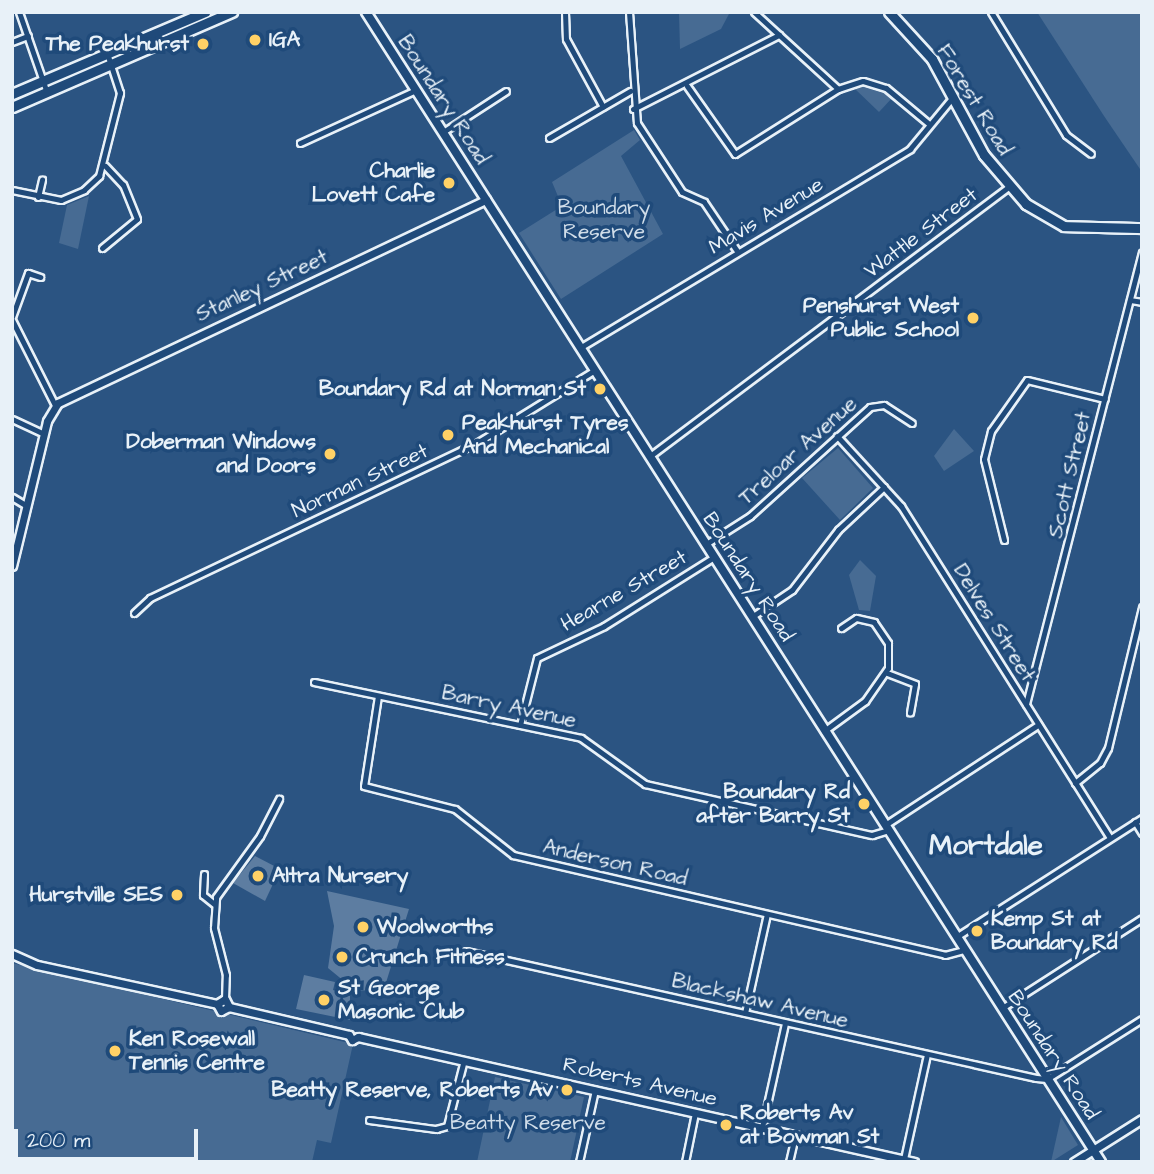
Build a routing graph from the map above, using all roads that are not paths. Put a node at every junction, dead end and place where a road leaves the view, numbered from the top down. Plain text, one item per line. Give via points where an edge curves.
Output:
1 (19, 12) edge
2 (205, 12) edge
3 (232, 12) edge
4 (366, 12) edge
5 (565, 12) edge
6 (629, 12) edge
7 (754, 12) edge
8 (991, 12) edge
9 (890, 14) edge
10 (779, 35) junction
11 (28, 36) junction
12 (12, 42) edge
13 (108, 57) junction
14 (112, 67) junction
15 (43, 82) junction
16 (687, 86) junction
17 (838, 89) junction
18 (416, 90) junction
19 (506, 91) dead end
20 (631, 91) junction
21 (47, 93) junction
22 (12, 94) edge
23 (954, 96) junction
24 (12, 107) edge
25 (603, 107) junction
26 (633, 109) junction
27 (929, 124) junction
28 (443, 132) junction
29 (549, 138) dead end
30 (300, 143) dead end
31 (1091, 154) dead end
32 (105, 166) junction
33 (43, 179) dead end
34 (1010, 186) junction
35 (12, 190) edge
36 (38, 197) junction
37 (486, 200) junction
38 (1142, 228) edge
39 (102, 248) dead end
40 (737, 251) junction
41 (1142, 253) edge
42 (40, 277) dead end
43 (1130, 300) junction
44 (1142, 302) edge
45 (12, 318) edge
46 (581, 347) junction
47 (595, 370) junction
48 (1105, 399) junction
49 (55, 405) junction
50 (12, 419) edge
51 (912, 424) dead end
52 (44, 434) junction
53 (837, 436) junction
54 (650, 456) junction
55 (884, 487) junction
56 (14, 498) edge
57 (28, 506) junction
58 (1004, 540) dead end
59 (706, 544) junction
60 (714, 556) junction
61 (12, 566) edge
62 (1142, 607) edge
63 (134, 613) dead end
64 (753, 617) junction
65 (841, 628) dead end
66 (887, 673) junction
67 (314, 682) dead end
68 (915, 686) junction
69 (924, 687) dead end
70 (378, 695) junction
71 (1026, 704) junction
72 (910, 713) dead end
73 (520, 725) junction
74 (1038, 725) junction
75 (824, 730) junction
76 (1075, 783) junction
77 (279, 799) dead end
78 (1142, 818) edge
79 (1135, 822) junction
80 (886, 828) junction
81 (1142, 833) edge
82 (1110, 838) junction
83 (204, 874) dead end
84 (214, 904) junction
85 (768, 914) junction
86 (1142, 918) edge
87 (956, 937) junction
88 (964, 950) junction
89 (466, 951) dead end
90 (12, 954) edge
91 (225, 999) junction
92 (217, 1004) junction
93 (229, 1007) junction
94 (1002, 1008) junction
95 (745, 1013) junction
96 (1142, 1019) edge
97 (785, 1023) junction
98 (927, 1054) junction
99 (464, 1060) junction
100 (1047, 1079) junction
101 (595, 1090) junction
102 (695, 1113) junction
103 (1142, 1119) edge
104 (369, 1120) dead end
105 (762, 1127) junction
106 (795, 1135) junction
107 (1093, 1150) junction
108 (904, 1159) junction
109 (579, 1162) edge
110 (685, 1162) edge
111 (789, 1162) edge
112 (914, 1162) edge
113 (1074, 1162) edge
114 (1101, 1162) edge

1 - 11 street
2 - 13 main road
3 - 14 main road
4 - 18 main road, Boundary Road
5 - 25 street via 566,39
6 - 20 street
7 - 10 street
8 - 31 street via 1066,135
9 - 23 main road, Forest Road via 932,59
10 - 16 street
10 - 17 street
11 - 12 street
11 - 15 street
13 - 14 street
13 - 15 main road
14 - 21 main road
14 - 32 street via 120,93
15 - 21 street
15 - 22 main road
16 - 17 street via 735,154
16 - 26 street
17 - 27 street via 863,81 886,88
18 - 28 main road, Boundary Road
18 - 30 street
19 - 28 street
20 - 25 street
20 - 26 street
21 - 24 main road
23 - 27 street, Mavis Avenue
23 - 34 main road, Forest Road via 984,155
25 - 29 street
26 - 40 street via 636,123 682,192 704,202
27 - 40 street, Mavis Avenue via 909,149
28 - 37 main road, Boundary Road
32 - 36 street via 72,197
32 - 39 street via 124,184 137,219
33 - 36 street
34 - 38 main road, Forest Road via 1038,214 1064,226
34 - 54 street, Wattle Street
35 - 36 street
37 - 46 main road, Boundary Road
37 - 49 street, Stanley Street
40 - 46 street, Mavis Avenue
41 - 43 street, Scott Street
42 - 45 street via 28,273
43 - 44 street
43 - 48 street, Scott Street
45 - 49 street
46 - 47 main road, Boundary Road
47 - 54 main road, Boundary Road
47 - 63 street, Norman Street via 475,444 149,598
48 - 58 street via 1027,380 991,431 984,460
48 - 71 street, Scott Street
49 - 52 street
50 - 52 street
51 - 53 street, Treloar Avenue via 876,404
52 - 57 street
53 - 55 street, Delves Street
53 - 59 street, Treloar Avenue via 747,519
54 - 59 main road, Boundary Road
55 - 64 street via 838,530 792,590
55 - 71 street, Delves Street
56 - 57 street
57 - 61 street
59 - 60 main road, Boundary Road
60 - 64 main road, Boundary Road
60 - 73 street, Hearne Street via 604,626 537,658
62 - 76 street via 1108,748 1100,763
64 - 75 main road, Boundary Road
65 - 66 street via 860,617 878,626 888,643
66 - 68 street
66 - 75 street via 865,701
67 - 70 street, Barry Avenue
68 - 69 street
68 - 72 street
70 - 73 street, Barry Avenue
70 - 85 street, Anderson Road via 362,778 368,789 455,809 517,857
71 - 74 street, Delves Street
73 - 80 street, Barry Avenue via 593,743 645,784 872,835
74 - 76 street, Delves Street
74 - 80 street
75 - 80 main road, Boundary Road
76 - 82 street, Delves Street
77 - 84 street via 260,836 222,883
78 - 79 street
79 - 81 street
79 - 82 street
80 - 87 main road, Boundary Road
82 - 87 street
83 - 84 street via 203,895
84 - 91 street
85 - 88 street, Anderson Road via 945,954
85 - 95 street
86 - 94 street
87 - 88 main road, Boundary Road
88 - 94 main road, Boundary Road
89 - 95 street, Blackshaw Avenue
90 - 92 street via 37,965
91 - 92 street
91 - 93 street
92 - 93 street via 221,1011
93 - 99 street, Roberts Avenue via 349,1035 355,1031 358,1037
94 - 100 main road, Boundary Road
95 - 97 street, Blackshaw Avenue
96 - 100 street
97 - 98 street, Blackshaw Avenue
97 - 105 street
98 - 100 street, Blackshaw Avenue
98 - 108 street
99 - 101 street, Roberts Avenue
99 - 104 street via 447,1126 436,1129
100 - 107 main road, Boundary Road
101 - 102 street, Roberts Avenue
101 - 109 street
102 - 105 street, Roberts Avenue
102 - 110 street
103 - 107 street
105 - 106 street, Roberts Avenue
106 - 108 street, Roberts Avenue
106 - 111 street
107 - 113 street
107 - 114 main road, Boundary Road
108 - 112 street, Roberts Avenue

